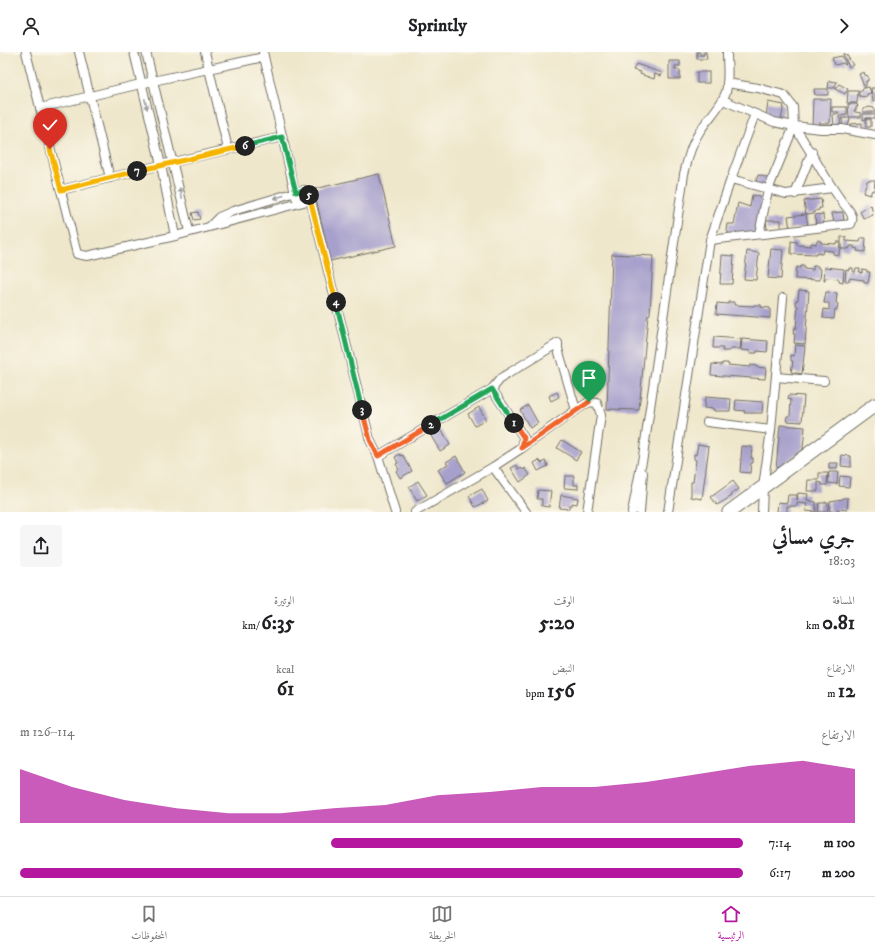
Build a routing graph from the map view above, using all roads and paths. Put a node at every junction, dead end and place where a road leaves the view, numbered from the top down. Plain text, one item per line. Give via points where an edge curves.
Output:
1 (26, 52) edge
2 (79, 52) edge
3 (134, 52) edge
4 (146, 52) edge
5 (205, 52) edge
6 (727, 52) edge
7 (263, 55) edge
8 (209, 69) junction
9 (153, 81) junction
10 (727, 83) junction
11 (141, 84) junction
12 (89, 96) junction
13 (723, 100) junction
14 (40, 108) junction
15 (755, 114) junction
16 (794, 126) junction
17 (875, 135) edge
18 (282, 137) junction
19 (228, 150) junction
20 (812, 152) junction
21 (173, 162) junction
22 (161, 165) junction
23 (110, 178) junction
24 (731, 179) junction
25 (832, 188) junction
26 (61, 190) junction
27 (768, 190) junction
28 (296, 192) junction
29 (796, 194) junction
30 (311, 200) junction
31 (298, 204) junction
32 (211, 226) junction
33 (189, 231) junction
34 (759, 234) junction
35 (175, 236) junction
36 (710, 240) junction
37 (783, 298) dead end
38 (776, 378) junction
39 (824, 381) dead end
40 (492, 389) junction
41 (875, 405) edge
42 (576, 410) junction
43 (707, 422) dead end
44 (771, 430) junction
45 (522, 448) junction
46 (378, 456) junction
47 (644, 456) junction
48 (493, 467) junction
49 (763, 487) junction
50 (394, 512) edge
51 (415, 512) edge
52 (526, 512) edge
53 (587, 512) edge
54 (632, 512) edge
55 (640, 512) edge
56 (668, 512) edge
57 (729, 512) edge
58 (762, 512) edge

1 - 14 street
2 - 12 street
3 - 11 street
4 - 9 street
5 - 8 street
6 - 10 street
7 - 8 street
7 - 18 street
8 - 9 street
8 - 19 street
9 - 11 street
9 - 21 street
10 - 13 street
10 - 16 street via 784,95 793,107
11 - 12 street
11 -> 22 street
12 - 14 street
12 - 23 street
13 - 15 street
13 - 47 street via 694,142 684,174
14 - 26 street
15 - 16 street via 774,122
15 - 24 street
16 - 17 street via 842,129
16 - 20 street
16 - 27 street
18 - 19 street
18 - 28 street
19 - 21 street
20 - 25 street
20 - 29 street
21 - 22 street
33 -> 21 street
22 - 23 street
22 - 35 street
23 - 26 street
24 - 27 street
24 - 36 street
25 - 29 street
25 - 34 street via 853,216 850,224
26 - 35 street via 77,254 81,256
27 - 29 street
27 - 34 street
28 - 30 street via 307,191
28 - 31 street
28 -> 32 street via 233,211 219,217
30 - 31 street
30 - 46 street via 370,440
31 - 32 street
32 - 33 street
33 - 35 street
34 - 36 street
36 - 56 street
37 - 38 street
38 - 39 street
38 - 44 street
40 - 42 street via 502,378 558,343
40 - 45 street via 524,438
40 - 46 street
41 - 49 main road
42 - 45 street
42 - 53 street via 589,402 597,403 601,415
43 - 44 street
44 - 49 street
45 - 48 street
46 - 50 street
47 - 54 street
47 - 55 street
48 - 51 street
48 - 52 street
49 - 57 main road
49 - 58 street

